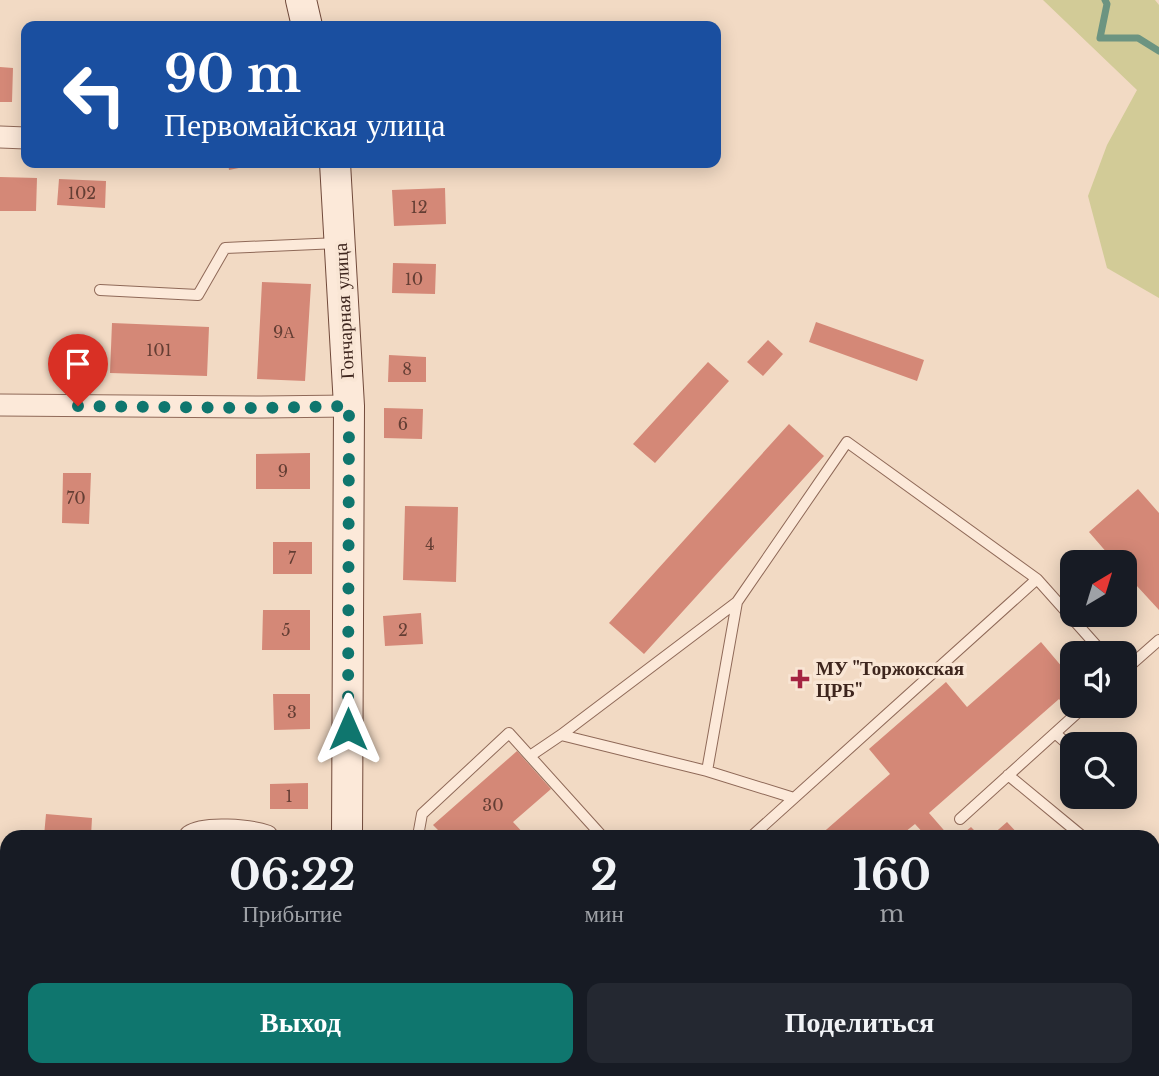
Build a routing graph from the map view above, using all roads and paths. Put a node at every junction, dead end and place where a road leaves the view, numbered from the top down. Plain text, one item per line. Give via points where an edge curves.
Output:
1 (301, 0) edge
2 (306, 21) edge
3 (0, 136) edge
4 (21, 138) edge
5 (335, 168) edge
6 (341, 243) junction
7 (100, 290) dead end
8 (0, 405) edge
9 (349, 406) junction
10 (1037, 579) junction
11 (737, 602) junction
12 (1159, 640) edge
13 (1092, 641) edge
14 (1137, 659) edge
15 (1072, 718) edge
16 (1055, 733) junction
17 (561, 735) junction
18 (1060, 737) edge
19 (530, 756) junction
20 (707, 771) junction
21 (1008, 775) junction
22 (794, 798) junction
23 (960, 818) dead end
24 (348, 830) edge
25 (419, 830) edge
26 (597, 830) edge
27 (758, 830) edge
28 (1075, 830) edge

1 - 2 street
3 - 4 street
5 - 6 street, Гончарная улица
6 - 7 lane via 225,248 198,295
6 - 9 street, Гончарная улица
8 - 9 street
9 - 24 street, Гончарная улица
10 - 11 lane via 847,442
10 - 13 lane
10 - 22 lane
11 - 17 lane
11 - 20 lane
12 - 14 lane
15 - 16 lane
16 - 18 lane
16 - 21 lane
17 - 19 lane
17 - 20 lane
19 - 25 lane via 509,733 422,814
19 - 26 lane
20 - 22 lane
21 - 23 lane
21 - 28 lane
22 - 27 lane

